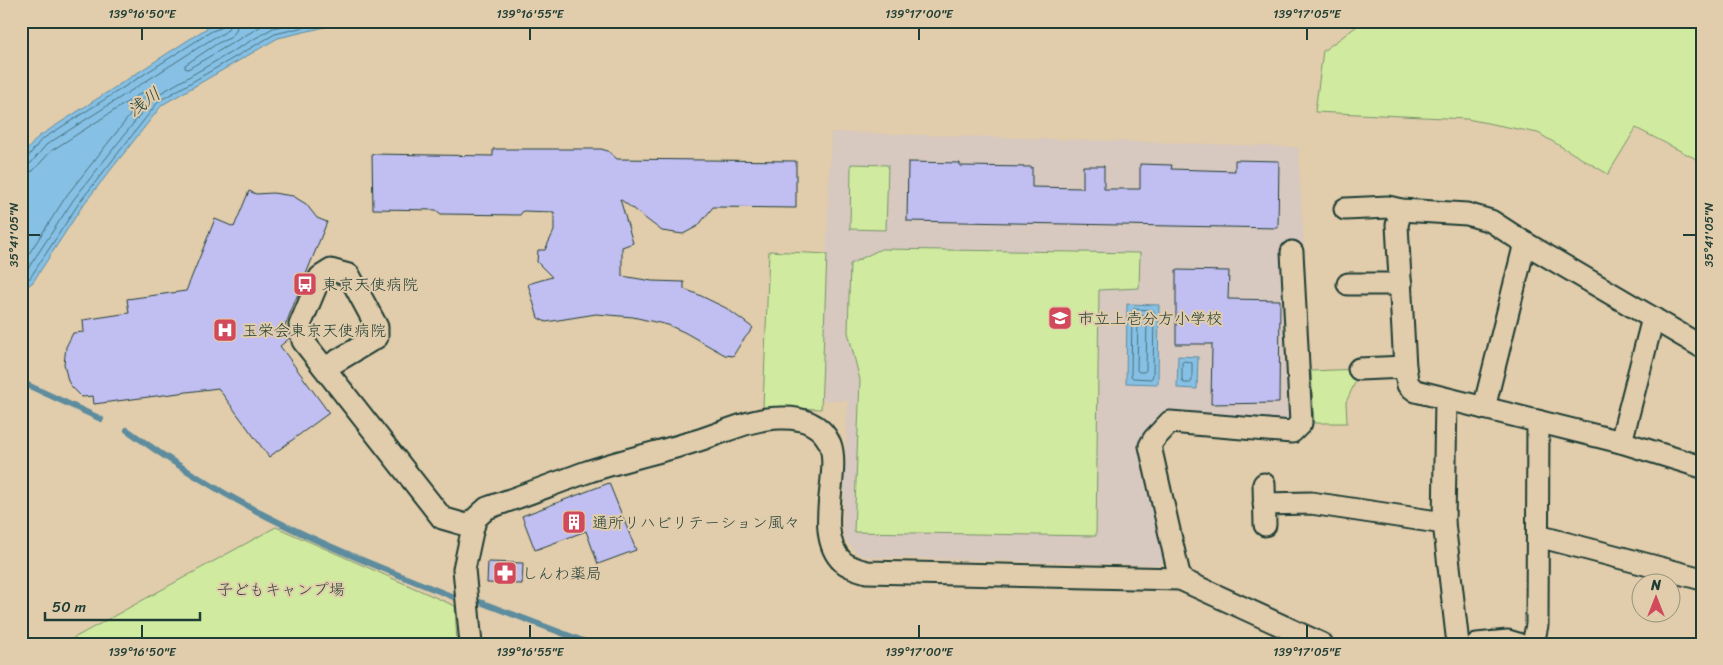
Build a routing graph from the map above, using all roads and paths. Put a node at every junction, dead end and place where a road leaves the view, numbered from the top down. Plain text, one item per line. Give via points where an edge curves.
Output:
1 (1345, 209) dead end
2 (1401, 210) junction
3 (1525, 243) junction
4 (1292, 252) dead end
5 (1348, 284) dead end
6 (1401, 284) junction
7 (1653, 318) junction
8 (1702, 347) edge
9 (1405, 367) junction
10 (325, 368) dead end
11 (1359, 369) dead end
12 (1446, 399) junction
13 (1484, 408) junction
14 (1538, 421) junction
15 (1621, 442) junction
16 (1702, 467) edge
17 (1444, 523) junction
18 (1265, 525) dead end
19 (473, 527) junction
20 (1538, 536) junction
21 (1180, 579) junction
22 (1702, 579) edge
23 (471, 644) edge
24 (1322, 644) edge
25 (1458, 644) edge
26 (1477, 644) edge
27 (1518, 644) edge
28 (1533, 644) edge

1 - 2 street via 1388,207
2 - 3 street via 1467,214 1491,221
2 - 6 street via 1398,225
3 - 7 street
3 - 13 street
4 - 21 street via 1301,423 1292,432 1170,422 1150,446
5 - 6 street
6 - 9 street
7 - 8 street
7 - 15 street
9 - 11 street
9 - 12 street via 1408,385 1416,391
10 - 19 street via 442,518
12 - 13 street
12 - 17 street
13 - 14 street
14 - 15 street
14 - 20 street
15 - 16 street
17 - 18 street via 1264,494
17 - 25 street
19 - 21 street via 476,518 487,508 588,472 746,425 779,418 793,419 813,423 830,445 833,464 830,543 843,562 855,568 872,572
19 - 23 street via 464,569
20 - 22 street
20 - 28 street via 1537,626
21 - 24 street
26 - 27 street via 1508,640

